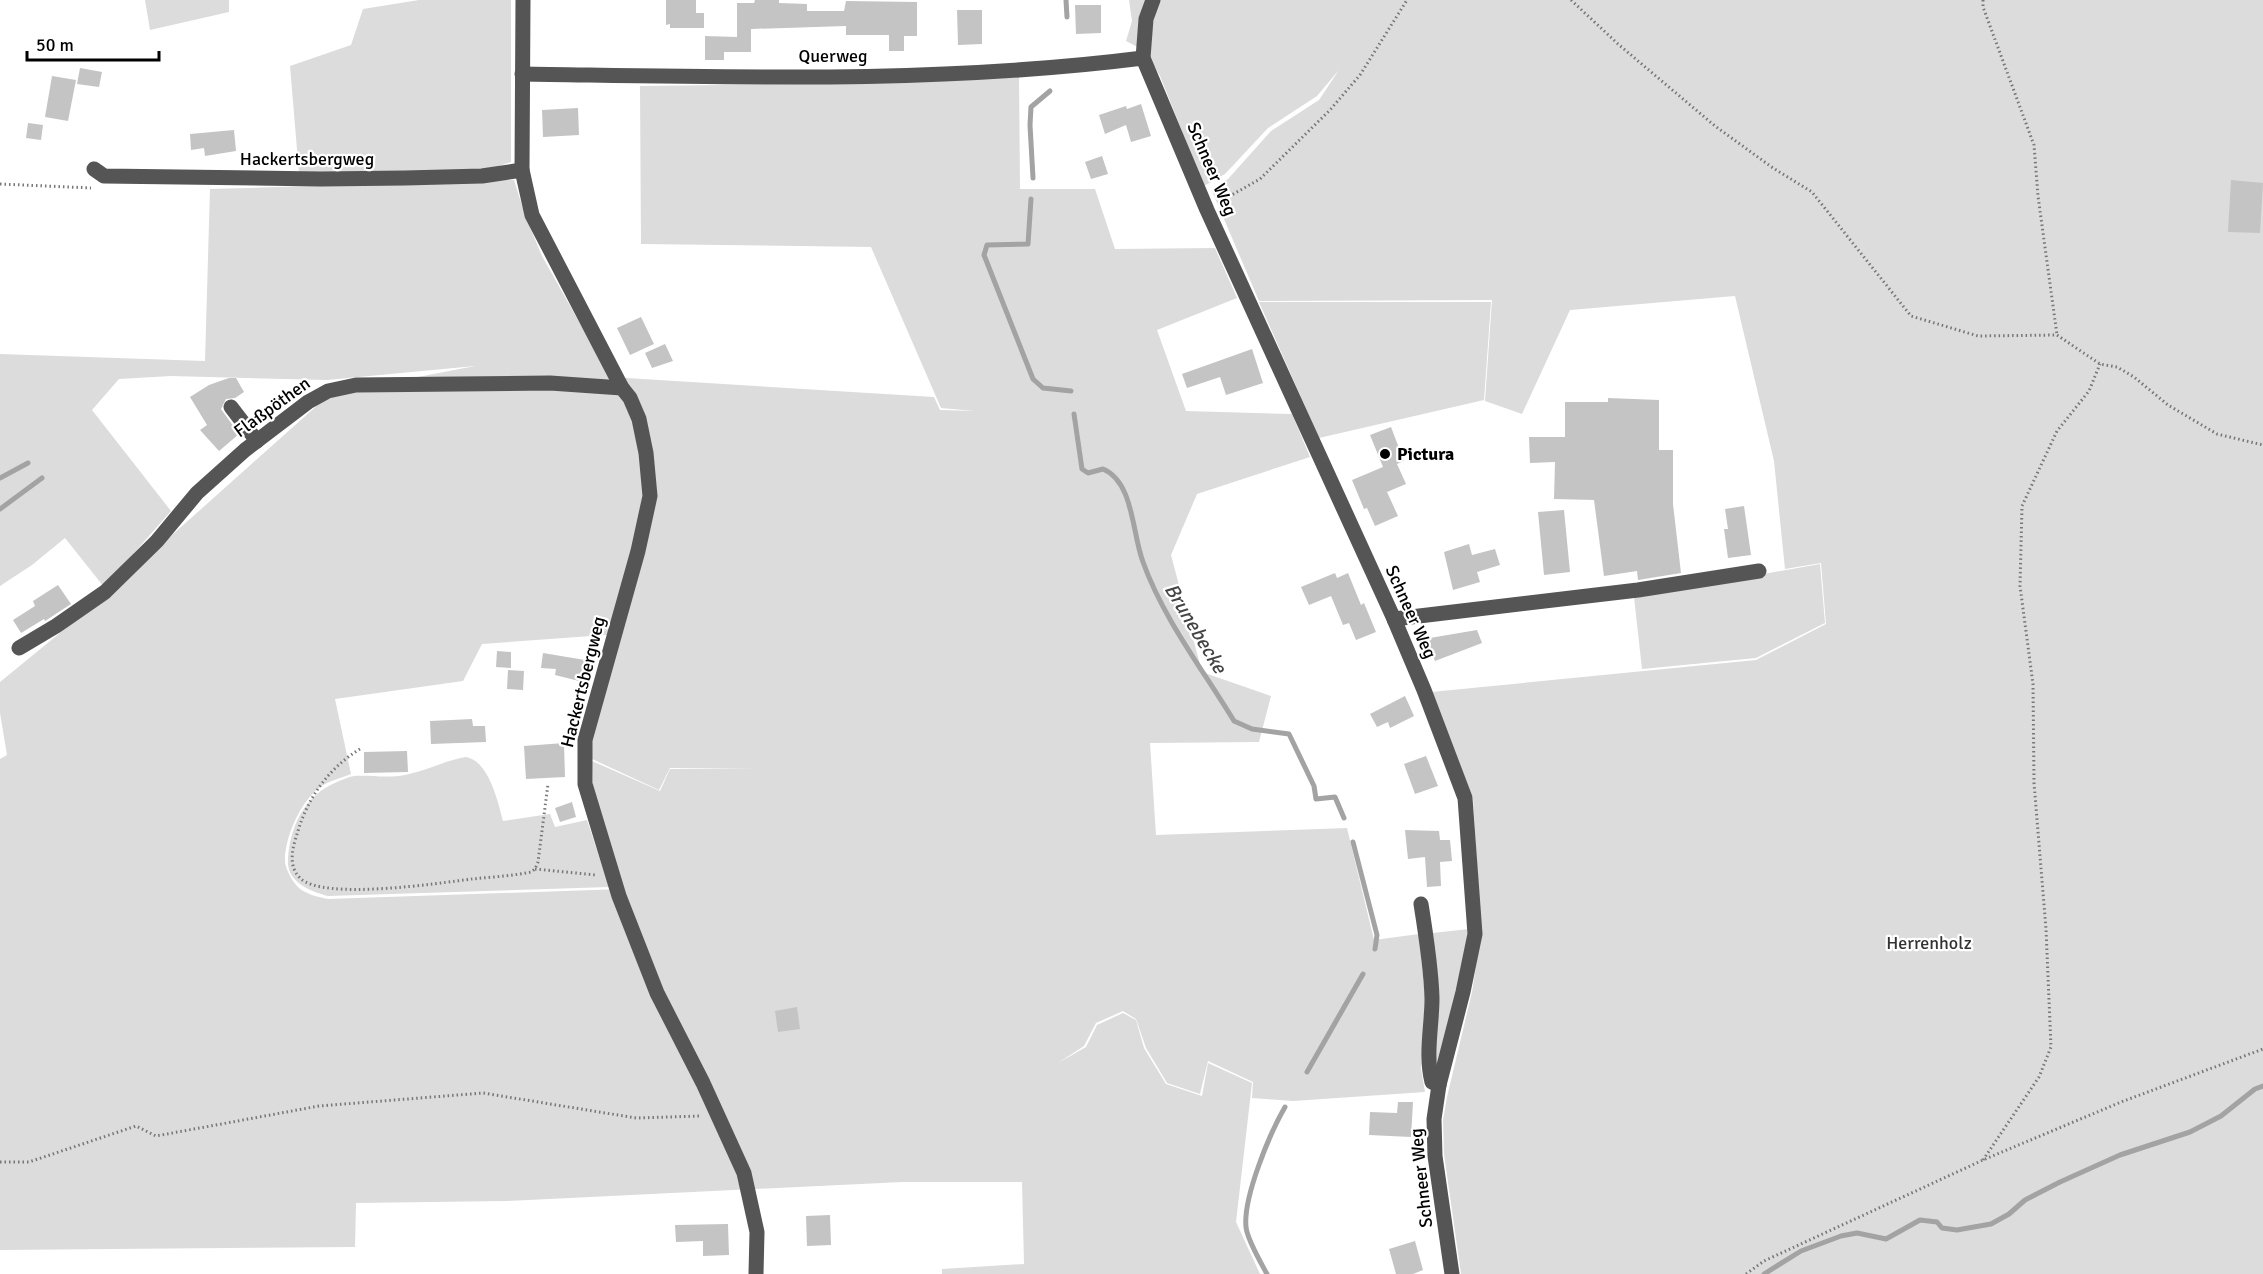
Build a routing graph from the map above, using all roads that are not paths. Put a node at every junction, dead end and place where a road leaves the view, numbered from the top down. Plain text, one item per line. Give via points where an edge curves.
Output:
1 (523, 0) edge
2 (1153, 0) edge
3 (1143, 57) junction
4 (522, 74) junction
5 (94, 169) dead end
6 (522, 170) junction
7 (622, 388) junction
8 (231, 407) dead end
9 (257, 441) junction
10 (1759, 571) dead end
11 (1394, 619) junction
12 (19, 648) dead end
13 (1421, 904) dead end
14 (1438, 1085) junction
15 (756, 1274) edge
16 (1452, 1274) edge

1 - 4 street, Hackertsbergweg
2 - 3 street, Schneer Weg via 1146,19
3 - 4 street, Querweg via 995,72 845,76
3 - 11 street, Schneer Weg via 1207,210
4 - 6 street, Hackertsbergweg
5 - 6 street, Hackertsbergweg via 104,176 321,179 483,176
6 - 7 street, Hackertsbergweg via 532,215
7 - 9 street, Flaßpöthen via 550,383 356,385 328,391 308,402
7 - 15 street, Hackertsbergweg via 639,419 650,496 585,740 588,797 657,993 744,1173 757,1232
8 - 9 street
9 - 12 street, Flaßpöthen via 197,492 157,541 105,592
10 - 11 street
11 - 14 street, Schneer Weg via 1465,798 1475,934
13 - 14 street via 1432,997 1428,1066 1432,1082
14 - 16 street, Schneer Weg via 1435,1156

